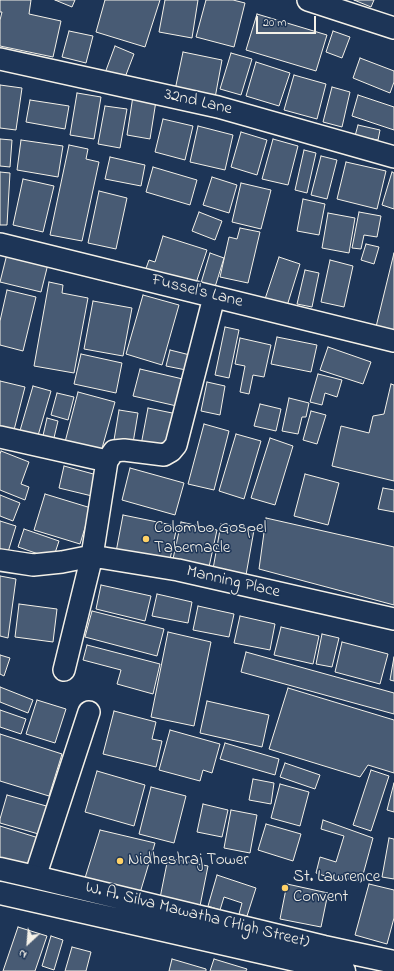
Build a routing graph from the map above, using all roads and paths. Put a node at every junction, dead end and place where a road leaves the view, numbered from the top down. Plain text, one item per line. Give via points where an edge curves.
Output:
1 (308, 0) edge
2 (394, 28) edge
3 (0, 59) edge
4 (394, 157) edge
5 (0, 244) edge
6 (214, 297) junction
7 (394, 341) edge
8 (0, 437) edge
9 (107, 461) junction
10 (92, 556) junction
11 (0, 560) edge
12 (394, 619) edge
13 (64, 670) dead end
14 (89, 712) dead end
15 (0, 870) edge
16 (35, 877) junction
17 (0, 892) edge
18 (394, 962) edge
19 (344, 971) edge

1 - 2 street
3 - 4 street, 32nd Lane via 218,107
5 - 6 street, Fussel's Lane
6 - 7 street, Fussel's Lane
6 - 9 street via 176,445 164,455 124,450 114,452
8 - 9 street
9 - 10 street
10 - 11 street, Manning Place via 33,565
10 - 12 street, Manning Place via 178,570
10 - 13 street
14 - 16 street
15 - 16 main road, W. A. Silva Mawatha (High Street)
16 - 18 main road, W. A. Silva Mawatha (High Street)
17 - 19 main road, W. A. Silva Mawatha (High Street)

